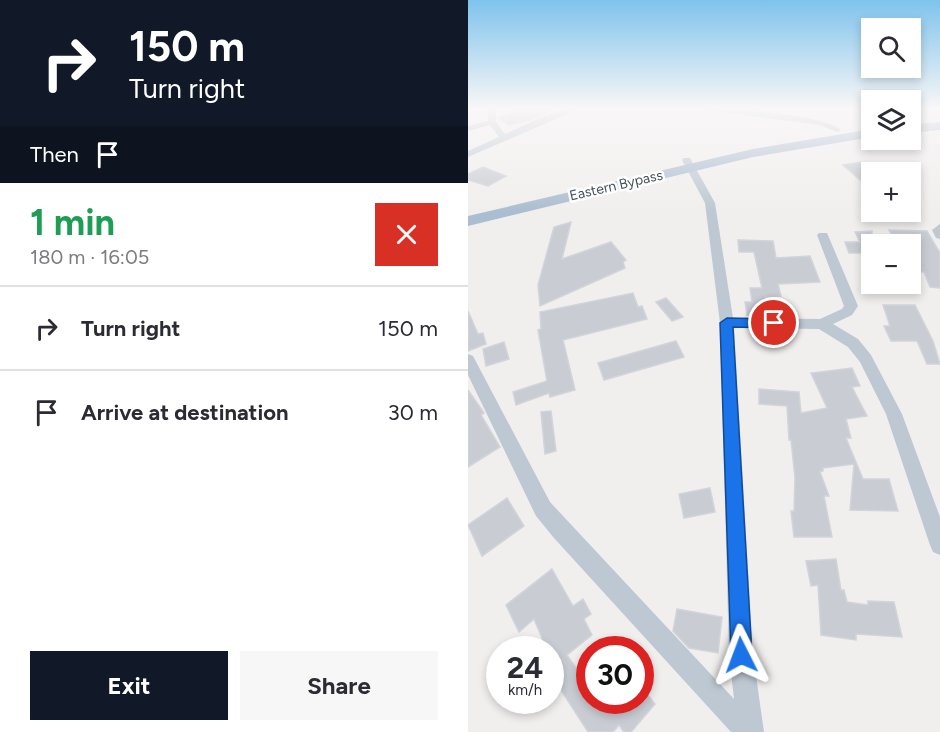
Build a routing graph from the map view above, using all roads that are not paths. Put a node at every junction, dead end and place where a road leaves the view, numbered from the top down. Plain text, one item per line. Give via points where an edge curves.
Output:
1 (494, 143) edge
2 (778, 143) edge
3 (802, 143) edge
4 (468, 154) edge
5 (690, 163) junction
6 (468, 212) edge
7 (468, 221) edge
8 (940, 227) edge
9 (822, 235) dead end
10 (940, 236) edge
11 (727, 323) junction
12 (822, 324) junction
13 (468, 360) edge
14 (940, 544) edge
15 (750, 732) edge

1 - 4 street
2 - 5 main road, Eastern Bypass
3 - 5 main road, Eastern Bypass
5 - 6 main road, Eastern Bypass
5 - 7 main road, Eastern Bypass
5 - 11 street via 710,203
8 - 10 street
9 - 12 street via 851,306
11 - 12 street
11 - 15 street via 741,655
12 - 14 street via 853,343 866,359 894,414
13 - 15 street via 543,509

